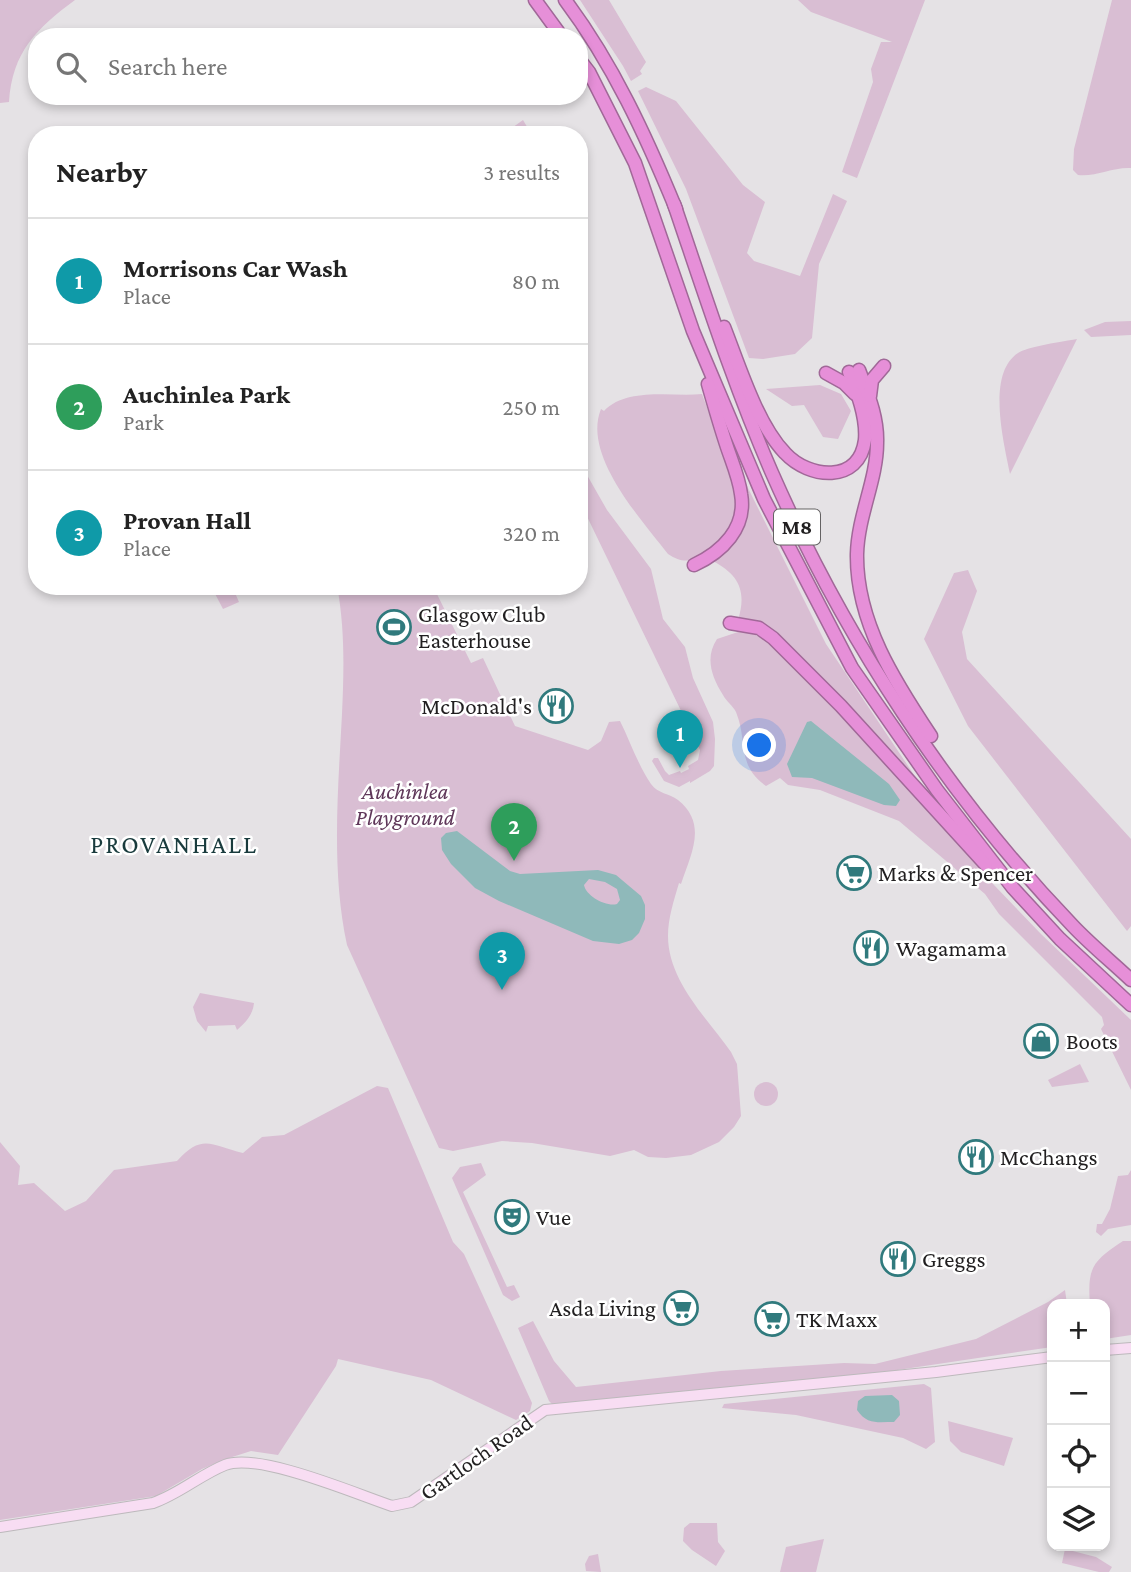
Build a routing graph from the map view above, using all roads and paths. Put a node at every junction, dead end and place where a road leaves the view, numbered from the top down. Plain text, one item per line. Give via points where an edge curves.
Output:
1 (535, 0) edge
2 (565, 0) edge
3 (555, 28) edge
4 (584, 28) edge
5 (588, 33) edge
6 (588, 71) edge
7 (674, 204) junction
8 (682, 300) junction
9 (884, 366) dead end
10 (854, 371) dead end
11 (826, 373) dead end
12 (864, 398) junction
13 (694, 565) dead end
14 (730, 623) dead end
15 (979, 819) junction
16 (1013, 888) junction
17 (1131, 980) edge
18 (1131, 1005) edge
19 (1131, 1348) edge
20 (1110, 1350) edge
21 (1047, 1358) edge
22 (0, 1527) edge

1 - 3 highway
2 - 4 highway, M8
5 - 7 highway, M8 via 621,88
6 - 8 highway, M8 via 635,163
7 - 12 highway via 742,373 769,431 785,453 811,471 834,473 848,468 860,455 865,438
7 - 15 highway, M8 via 746,410 804,542 877,671
8 - 13 highway, M8 via 742,494 741,514 732,536 720,550
8 - 16 highway, M8 via 764,499 852,668
9 - 12 highway
10 - 12 highway
11 - 12 highway
12 - 15 highway via 876,424 876,454 857,556 865,612 897,684
14 - 16 highway via 759,628 773,638
15 - 17 highway, M8 via 1074,927
16 - 18 highway, M8
19 - 20 main road
21 - 22 main road, Gartloch Road via 545,1410 403,1505 392,1506 271,1465 228,1463 153,1503

